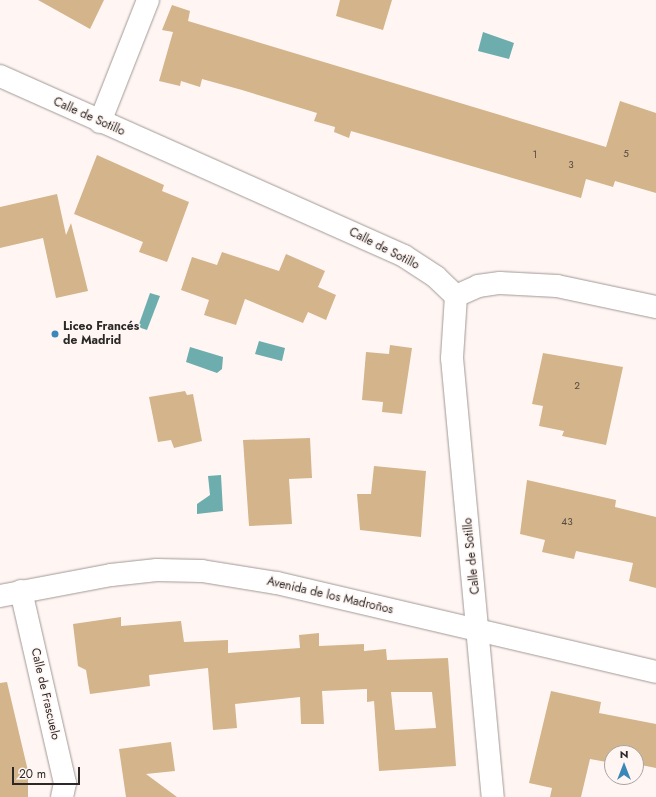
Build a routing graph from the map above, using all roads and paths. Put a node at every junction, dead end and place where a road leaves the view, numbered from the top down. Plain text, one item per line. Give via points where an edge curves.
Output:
1 (148, 0) edge
2 (0, 76) edge
3 (100, 122) junction
4 (456, 296) junction
5 (656, 307) edge
6 (21, 591) junction
7 (0, 596) edge
8 (480, 632) junction
9 (656, 672) edge
10 (62, 797) edge
11 (493, 797) edge

1 - 3 street
2 - 3 street, Calle de Sotillo
3 - 4 street, Calle de Sotillo via 404,256 436,277
4 - 5 street via 478,286 500,283 550,285
4 - 8 street, Calle de Sotillo via 452,358
6 - 7 street, Avenida de los Madroños
6 - 8 street, Avenida de los Madroños via 111,574 157,570 202,571 277,583
6 - 10 street, Calle de Frascuelo via 65,783
8 - 9 street, Avenida de los Madroños
8 - 11 street, Calle de Sotillo

